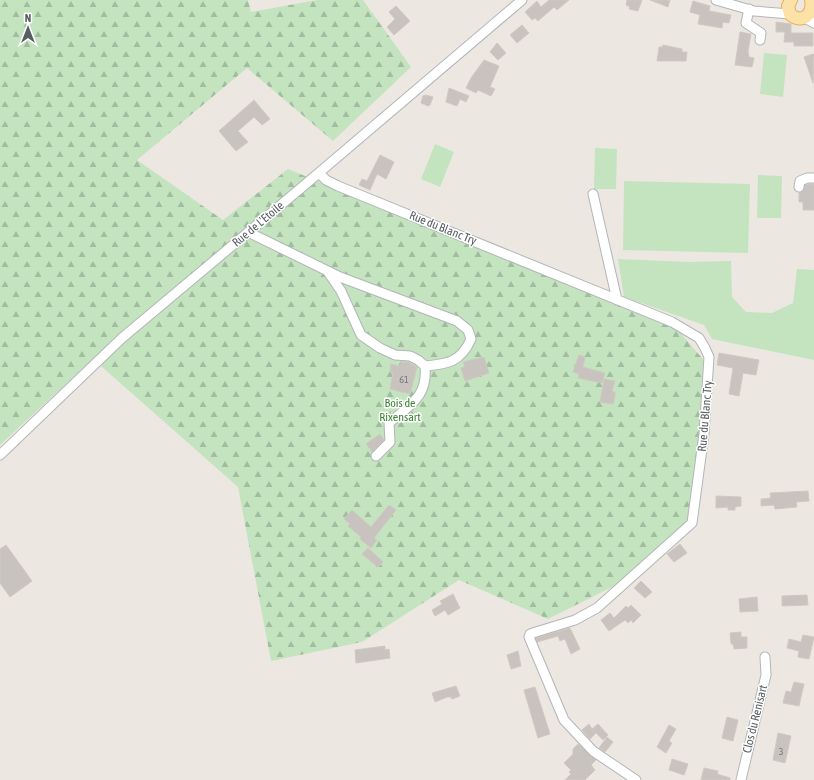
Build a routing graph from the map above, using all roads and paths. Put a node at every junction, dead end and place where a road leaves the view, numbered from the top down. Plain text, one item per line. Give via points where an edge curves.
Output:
1 (522, 0) edge
2 (716, 0) edge
3 (791, 0) edge
4 (749, 10) junction
5 (768, 11) junction
6 (811, 12) edge
7 (790, 14) junction
8 (760, 40) dead end
9 (319, 173) junction
10 (814, 178) edge
11 (799, 188) dead end
12 (593, 194) dead end
13 (248, 232) junction
14 (328, 271) junction
15 (617, 300) junction
16 (425, 366) junction
17 (0, 455) edge
18 (376, 456) dead end
19 (765, 657) dead end
20 (636, 780) edge
21 (741, 780) edge

1 - 9 street, Rue de L'Etoile
2 - 4 street
3 - 5 street
3 - 7 main road via 788,6
4 - 5 street
4 - 8 street via 746,23 761,33
5 - 7 street
6 - 7 main road via 797,18
9 - 13 street, Rue de L'Etoile
9 - 15 street, Rue du Blanc Try via 338,186
10 - 11 street via 800,181
12 - 15 street
13 - 14 street
13 - 17 street, Rue de L'Etoile via 122,338
14 - 16 street via 341,291 361,334 380,348 395,355 410,356
14 - 16 street via 457,321 468,330 471,339 466,349 455,360 444,365
15 - 20 street, Rue du Blanc Try via 688,331 702,342 707,352 709,366 704,434 695,494 694,520 597,608 575,620 531,634 529,639 564,720 593,751
16 - 18 street via 426,380 421,394 390,423 390,442
19 - 21 street, Clos du Renisart via 766,675

